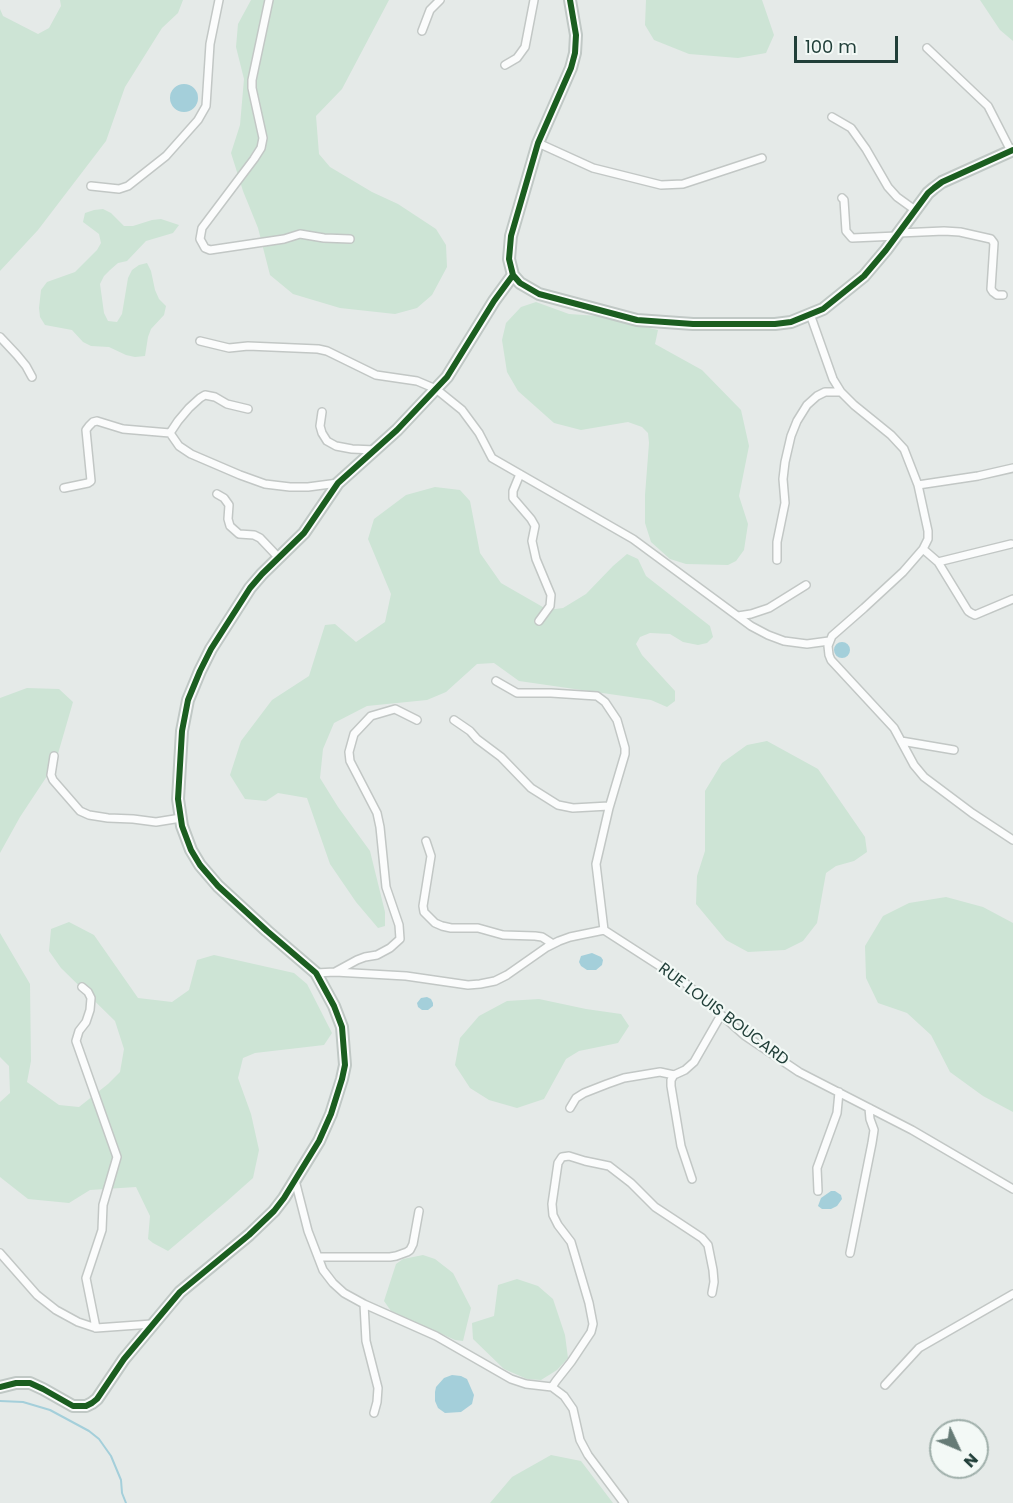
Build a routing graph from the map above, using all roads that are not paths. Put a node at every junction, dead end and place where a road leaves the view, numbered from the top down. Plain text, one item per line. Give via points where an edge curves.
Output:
1 (219, 0) edge
2 (269, 0) edge
3 (440, 0) edge
4 (534, 0) edge
5 (570, 0) edge
6 (422, 31) dead end
7 (927, 48) dead end
8 (505, 65) dead end
9 (832, 117) dead end
10 (538, 142) junction
11 (1012, 150) edge
12 (762, 158) dead end
13 (91, 186) dead end
14 (842, 198) dead end
15 (915, 210) junction
16 (898, 235) junction
17 (350, 239) dead end
18 (513, 275) junction
19 (1003, 295) dead end
20 (810, 314) junction
21 (0, 337) edge
22 (200, 341) dead end
23 (33, 378) dead end
24 (436, 389) junction
25 (841, 392) junction
26 (248, 409) dead end
27 (322, 412) dead end
28 (170, 433) junction
29 (375, 450) junction
30 (1013, 468) edge
31 (520, 474) junction
32 (338, 483) junction
33 (918, 485) junction
34 (64, 488) dead end
35 (217, 494) dead end
36 (1011, 544) dead end
37 (923, 549) junction
38 (279, 558) junction
39 (777, 560) dead end
40 (938, 562) junction
41 (806, 585) dead end
42 (1013, 599) edge
43 (738, 616) junction
44 (539, 621) dead end
45 (829, 641) junction
46 (496, 681) dead end
47 (417, 720) dead end
48 (454, 720) dead end
49 (901, 741) junction
50 (954, 750) dead end
51 (54, 756) dead end
52 (609, 806) junction
53 (181, 818) junction
54 (1013, 840) edge
55 (426, 841) dead end
56 (604, 930) junction
57 (553, 944) junction
58 (335, 972) junction
59 (316, 973) junction
60 (82, 987) dead end
61 (721, 1014) junction
62 (674, 1076) junction
63 (839, 1092) junction
64 (570, 1108) dead end
65 (869, 1108) junction
66 (692, 1179) dead end
67 (294, 1180) junction
68 (1013, 1189) edge
69 (818, 1191) dead end
70 (419, 1211) dead end
71 (0, 1253) edge
72 (850, 1253) dead end
73 (318, 1257) junction
74 (712, 1293) dead end
75 (1013, 1294) edge
76 (364, 1304) junction
77 (152, 1324) junction
78 (96, 1328) junction
79 (885, 1384) dead end
80 (0, 1387) edge
81 (552, 1387) junction
82 (374, 1413) dead end
83 (624, 1503) edge

1 - 13 street via 210,44 206,106 198,120 166,156 128,186
2 - 17 street via 252,80 263,138 261,148 201,228 200,239 210,250 300,234
3 - 6 street via 430,10
4 - 8 street via 525,47
5 - 10 street via 575,53
7 - 11 street via 988,106
9 - 15 street via 851,128 888,187
10 - 12 street via 593,168 661,185 682,184
10 - 18 street via 511,236 509,259
11 - 15 street via 942,182
14 - 16 street via 849,236
15 - 16 street
16 - 19 street via 944,231 992,239 991,289
16 - 20 street via 864,276 834,302
18 - 20 street via 539,294 638,320 775,324
18 - 24 street
20 - 25 street
21 - 23 street
22 - 24 street via 229,348 318,349 376,375 417,381
24 - 29 street
24 - 31 street via 462,410 492,458
25 - 33 street via 897,440
25 - 39 street via 817,396 807,405 791,436 783,479 785,502
26 - 28 street via 202,396
27 - 29 street via 320,426 327,441 351,449
28 - 32 street via 191,454 265,484 308,487
28 - 34 street via 93,422 86,430 91,481
29 - 32 street
30 - 33 street
31 - 43 street via 633,539
31 - 44 street via 513,498 535,526 532,541 551,595 550,606
32 - 38 street via 310,525
33 - 37 street via 928,531
35 - 38 street via 229,505 230,526 239,534 257,536
36 - 40 street
37 - 40 street
37 - 45 street
38 - 53 street via 242,600 211,649 188,700 179,780
40 - 42 street via 971,614
41 - 43 street via 769,608
43 - 45 street via 778,639 807,644
45 - 49 street via 831,660 894,728
46 - 52 street via 517,693 572,693 597,696 605,702 617,720 625,748
47 - 58 street via 394,709 371,716 354,734 350,761 377,813 386,887 400,939 377,955
48 - 52 street via 501,757 531,788 558,805
49 - 50 street
49 - 54 street via 924,777
51 - 53 street via 51,776 80,811 156,822
52 - 56 street via 596,864
53 - 59 street via 191,850 210,877
55 - 57 street via 431,856 423,906 435,922 451,928 542,937
56 - 57 street
56 - 61 street, RUE LOUIS BOUCARD via 683,981
57 - 58 street via 495,981 468,986 406,976
58 - 59 street
59 - 67 street via 342,1027 345,1065 331,1114
60 - 78 street via 91,998 90,1010 76,1041 117,1156 104,1205 102,1230 86,1278
61 - 62 street via 694,1062
61 - 63 street, RUE LOUIS BOUCARD via 744,1035 799,1072
62 - 64 street via 660,1072 624,1078 584,1093
62 - 66 street via 671,1086 681,1146
63 - 65 street, RUE LOUIS BOUCARD
63 - 69 street via 837,1113 817,1168
65 - 68 street, RUE LOUIS BOUCARD
65 - 72 street via 874,1130
67 - 73 street
67 - 77 street via 263,1222 180,1292
70 - 73 street via 413,1244 407,1252 396,1257
71 - 78 street via 37,1295 56,1310
73 - 76 street via 333,1283
74 - 81 street via 714,1275 708,1245 702,1238 655,1207 609,1166 562,1157 558,1163 553,1215 571,1242 593,1324
75 - 79 street via 919,1348
76 - 81 street via 436,1336 511,1379
76 - 82 street via 366,1341 378,1388
77 - 78 street
77 - 80 street via 97,1399 86,1406 73,1406 30,1383
81 - 83 street via 573,1409 588,1455

